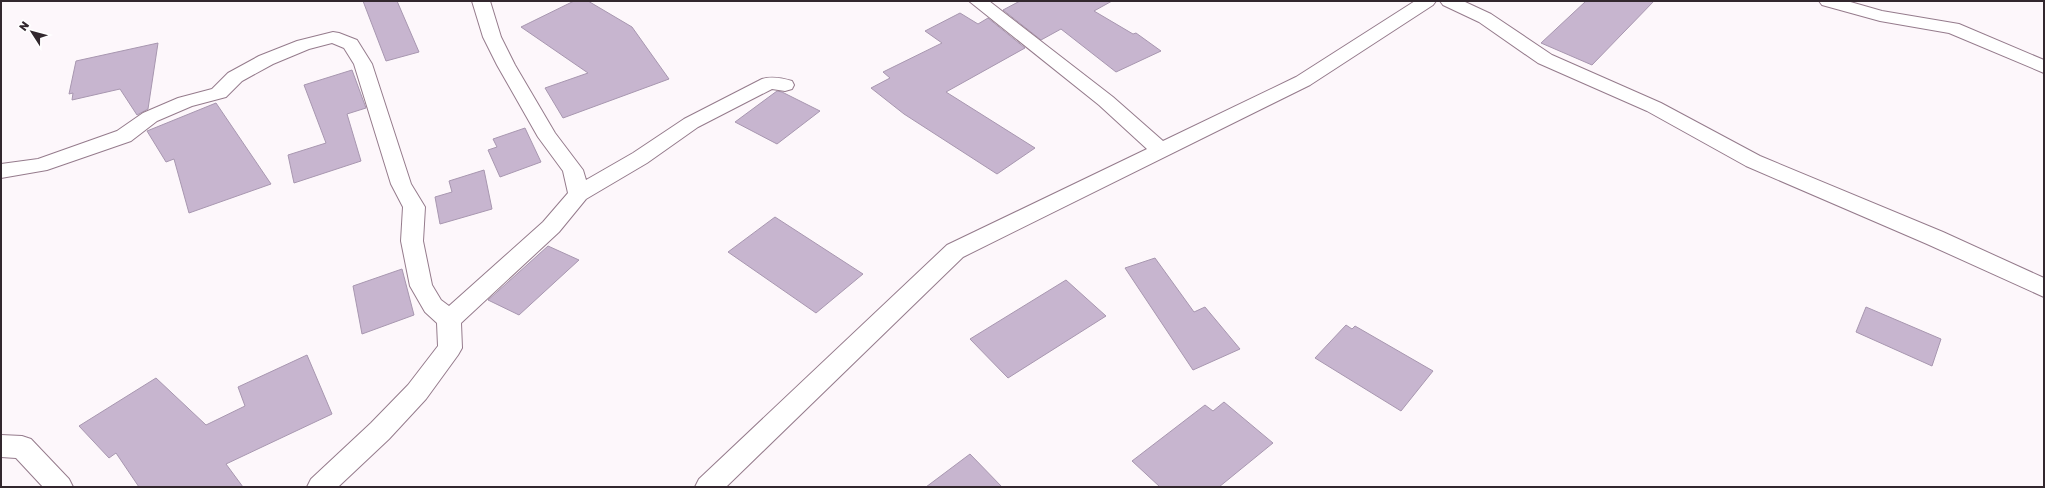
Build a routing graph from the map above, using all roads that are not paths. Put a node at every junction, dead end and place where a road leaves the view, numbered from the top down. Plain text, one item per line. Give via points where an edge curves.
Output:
1 (481, 1) edge
2 (978, 1) edge
3 (1427, 1) edge
4 (1448, 1) edge
5 (1828, 1) edge
6 (2044, 67) edge
7 (785, 85) dead end
8 (1161, 150) junction
9 (1, 171) edge
10 (579, 194) junction
11 (2044, 288) edge
12 (449, 320) junction
13 (1, 446) edge
14 (60, 487) edge
15 (320, 487) edge
16 (708, 487) edge

1 - 10 street via 492,37 506,65 548,137 573,170
2 - 8 street via 1106,101
3 - 8 street via 1303,81
4 - 11 street via 1485,18 1545,59 1654,107 1752,161 1935,238
5 - 6 street via 1880,16 1953,28
7 - 10 street via 769,83 691,123 640,158
8 - 16 street via 954,251
9 - 12 street via 40,165 124,136 150,117 185,102 220,94 235,77 266,60 303,45 334,37 351,44 363,64 401,184 414,207 412,241 421,286 433,306
10 - 12 street via 551,227
12 - 15 street via 450,348 417,392 380,432
13 - 14 street via 22,447

